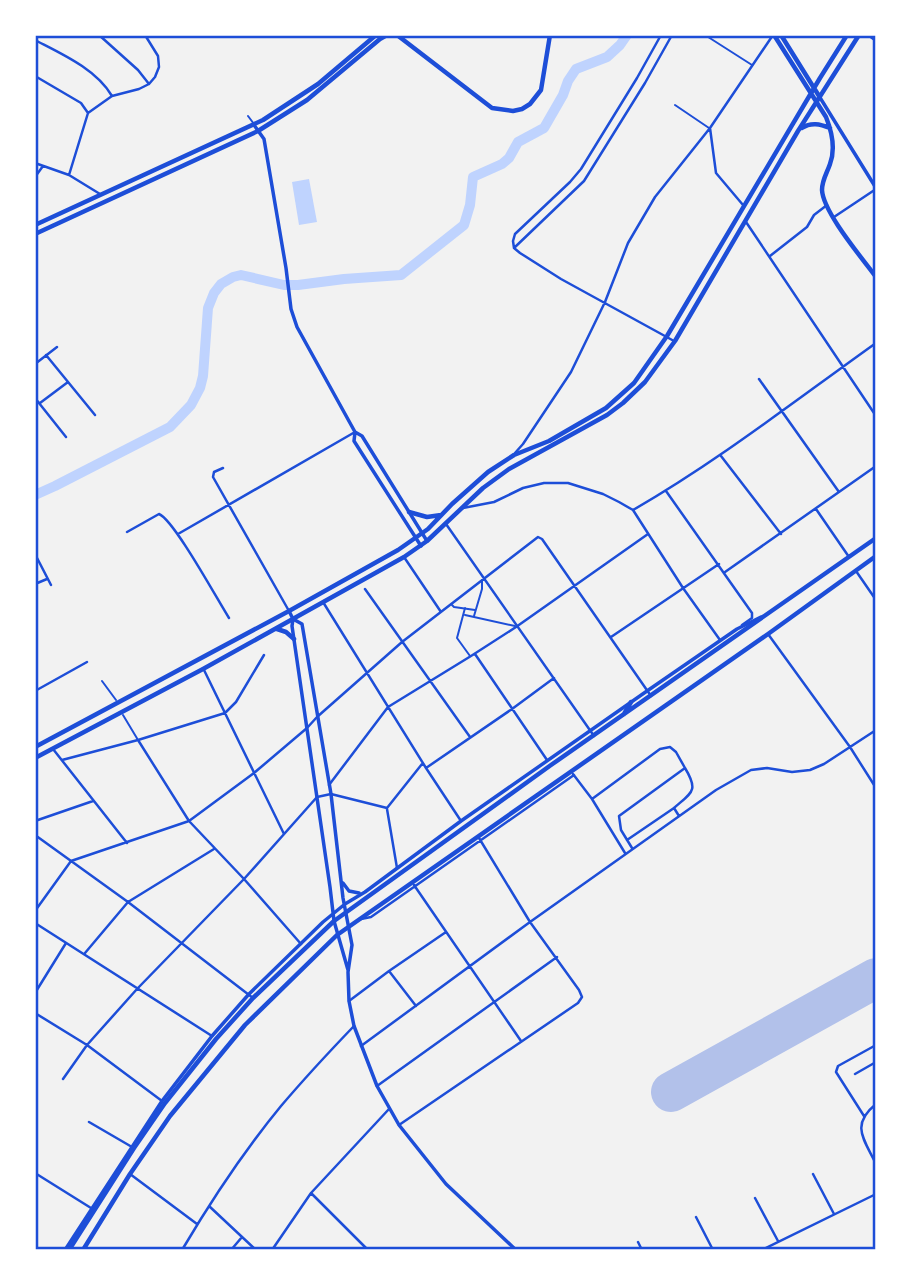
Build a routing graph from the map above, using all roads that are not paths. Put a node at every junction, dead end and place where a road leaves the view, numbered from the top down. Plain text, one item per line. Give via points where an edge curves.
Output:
1 (99, 35) edge
2 (145, 35) edge
3 (376, 35) edge
4 (387, 35) edge
5 (397, 35) edge
6 (550, 35) edge
7 (673, 35) edge
8 (705, 35) edge
9 (773, 35) edge
10 (781, 35) edge
11 (847, 35) edge
12 (859, 35) edge
13 (868, 35) edge
14 (661, 36) edge
15 (35, 40) edge
16 (876, 41) edge
17 (668, 42) junction
18 (753, 66) junction
19 (35, 76) edge
20 (149, 84) junction
21 (814, 88) junction
22 (811, 94) junction
23 (113, 96) junction
24 (820, 96) junction
25 (816, 102) junction
26 (675, 105) dead end
27 (88, 113) junction
28 (248, 116) dead end
29 (254, 125) junction
30 (710, 128) junction
31 (831, 128) junction
32 (258, 131) junction
33 (798, 131) junction
34 (35, 163) edge
35 (43, 166) junction
36 (69, 175) junction
37 (35, 177) edge
38 (876, 189) edge
39 (100, 194) junction
40 (744, 205) junction
41 (827, 205) junction
42 (834, 218) junction
43 (746, 222) junction
44 (35, 225) edge
45 (35, 234) edge
46 (514, 248) junction
47 (769, 257) junction
48 (876, 277) edge
49 (605, 302) junction
50 (667, 336) junction
51 (675, 341) junction
52 (876, 343) edge
53 (57, 346) dead end
54 (46, 355) junction
55 (35, 364) edge
56 (842, 367) junction
57 (759, 379) dead end
58 (68, 382) junction
59 (35, 398) edge
60 (40, 404) junction
61 (782, 410) junction
62 (95, 415) dead end
63 (876, 416) edge
64 (355, 432) junction
65 (66, 437) dead end
66 (514, 454) junction
67 (720, 455) junction
68 (876, 466) edge
69 (223, 468) dead end
70 (871, 470) junction
71 (876, 477) edge
72 (666, 491) junction
73 (839, 492) junction
74 (229, 505) junction
75 (460, 509) junction
76 (816, 509) junction
77 (633, 510) junction
78 (409, 512) junction
79 (442, 514) junction
80 (446, 524) junction
81 (127, 532) dead end
82 (423, 533) junction
83 (178, 534) junction
84 (648, 534) junction
85 (780, 534) junction
86 (416, 538) junction
87 (876, 538) edge
88 (427, 541) junction
89 (421, 546) junction
90 (35, 554) edge
91 (404, 556) junction
92 (876, 556) edge
93 (849, 557) junction
94 (719, 564) junction
95 (856, 570) junction
96 (725, 572) junction
97 (47, 579) junction
98 (483, 579) junction
99 (35, 584) edge
100 (51, 585) dead end
101 (574, 586) junction
102 (683, 588) junction
103 (365, 589) dead end
104 (876, 600) edge
105 (323, 602) junction
106 (452, 604) junction
107 (465, 608) junction
108 (476, 610) junction
109 (289, 611) junction
110 (442, 612) junction
111 (463, 615) junction
112 (765, 616) junction
113 (474, 617) junction
114 (229, 618) dead end
115 (293, 619) junction
116 (516, 626) junction
117 (276, 629) junction
118 (737, 629) junction
119 (768, 635) junction
120 (610, 638) junction
121 (294, 639) junction
122 (720, 640) junction
123 (402, 642) junction
124 (475, 654) junction
125 (264, 655) dead end
126 (471, 656) junction
127 (86, 662) dead end
128 (203, 669) junction
129 (366, 674) junction
130 (554, 678) junction
131 (102, 681) dead end
132 (429, 681) junction
133 (35, 691) edge
134 (647, 691) junction
135 (651, 696) junction
136 (631, 702) junction
137 (388, 707) junction
138 (512, 709) junction
139 (225, 713) junction
140 (624, 715) junction
141 (317, 717) junction
142 (307, 728) junction
143 (876, 730) edge
144 (592, 733) junction
145 (470, 737) junction
146 (138, 740) junction
147 (35, 747) edge
148 (850, 747) junction
149 (53, 748) junction
150 (35, 758) edge
151 (62, 760) junction
152 (547, 760) junction
153 (423, 764) junction
154 (425, 768) junction
155 (685, 768) junction
156 (254, 773) junction
157 (573, 773) junction
158 (329, 785) junction
159 (876, 788) edge
160 (331, 794) junction
161 (317, 797) junction
162 (592, 799) junction
163 (93, 801) junction
164 (387, 808) junction
165 (674, 808) junction
166 (679, 816) junction
167 (35, 821) edge
168 (189, 821) junction
169 (461, 821) junction
170 (284, 834) junction
171 (35, 835) edge
172 (480, 838) junction
173 (626, 840) junction
174 (127, 843) junction
175 (633, 848) junction
176 (214, 849) junction
177 (625, 854) junction
178 (71, 861) junction
179 (397, 868) junction
180 (244, 879) junction
181 (342, 883) junction
182 (413, 884) junction
183 (365, 892) junction
184 (128, 902) junction
185 (345, 904) junction
186 (35, 911) edge
187 (346, 912) junction
188 (332, 914) junction
189 (334, 921) junction
190 (530, 922) junction
191 (35, 923) edge
192 (349, 926) junction
193 (446, 932) junction
194 (337, 935) junction
195 (65, 943) junction
196 (182, 943) junction
197 (301, 944) junction
198 (84, 955) junction
199 (557, 957) junction
200 (470, 966) junction
201 (389, 971) junction
202 (348, 972) junction
203 (137, 989) junction
204 (35, 993) edge
205 (251, 996) junction
206 (349, 1001) junction
207 (495, 1003) junction
208 (416, 1006) junction
209 (35, 1013) edge
210 (354, 1026) junction
211 (214, 1037) junction
212 (521, 1041) junction
213 (87, 1045) junction
214 (876, 1045) edge
215 (361, 1046) junction
216 (876, 1062) edge
217 (855, 1074) dead end
218 (63, 1079) dead end
219 (377, 1086) junction
220 (164, 1102) junction
221 (876, 1104) edge
222 (389, 1109) junction
223 (864, 1116) junction
224 (89, 1122) dead end
225 (399, 1125) junction
226 (132, 1147) junction
227 (876, 1164) edge
228 (35, 1174) edge
229 (130, 1174) junction
230 (813, 1174) dead end
231 (311, 1193) junction
232 (876, 1194) edge
233 (755, 1198) dead end
234 (209, 1206) junction
235 (93, 1209) junction
236 (834, 1214) junction
237 (696, 1217) dead end
238 (198, 1224) junction
239 (242, 1237) junction
240 (638, 1242) dead end
241 (778, 1242) junction
242 (67, 1250) edge
243 (83, 1250) edge
244 (182, 1250) edge
245 (231, 1250) edge
246 (256, 1250) edge
247 (272, 1250) edge
248 (368, 1250) edge
249 (516, 1250) edge
250 (642, 1250) edge
251 (713, 1250) edge
252 (762, 1250) edge

1 - 20 street
2 - 20 street via 158,56 159,68
3 - 29 main road via 301,96
4 - 32 main road via 307,100
5 - 6 main road via 492,108 513,111 530,104 541,90
7 - 17 street
8 - 18 street
9 - 18 street
9 - 22 main road
10 - 21 main road
11 - 21 main road
12 - 24 main road
13 - 16 street
14 - 17 street
14 - 46 street via 581,169 515,234
15 - 23 street via 88,71
17 - 46 street via 584,181
18 - 30 street
19 - 27 street via 80,103
20 - 23 street
21 - 22 main road
21 - 24 main road
22 - 25 main road
22 - 40 main road
23 - 27 street
24 - 25 main road
24 - 38 street
25 - 31 main road
25 - 33 main road
26 - 30 street
27 - 36 street
28 - 29 street
29 - 32 street
29 - 39 main road
30 - 40 street via 716,173
30 - 49 street via 655,197 628,243
31 - 33 main road via 814,124
31 - 41 main road via 832,155 822,187
32 - 45 main road
32 - 64 street via 264,139 291,309
33 - 43 main road
34 - 35 street
35 - 36 street
35 - 37 street
36 - 39 street
38 - 42 street
39 - 44 main road
40 - 50 main road
41 - 42 main road
41 - 47 street via 807,228
42 - 48 main road
43 - 47 street
43 - 51 main road
46 - 49 street
47 - 56 street
49 - 50 street
49 - 66 street via 571,373
50 - 51 street
50 - 66 main road via 634,383 606,408
51 - 75 main road via 623,403 509,469
52 - 56 street
53 - 54 street
54 - 55 street
54 - 58 street
56 - 61 street
56 - 63 street
57 - 61 street
58 - 60 street
58 - 62 street
59 - 60 street
60 - 65 street
61 - 67 street
61 - 73 street
64 - 74 street
64 - 78 street via 362,436
64 - 86 street via 355,440
66 - 79 main road
67 - 72 street
67 - 85 street
68 - 70 street
69 - 74 street via 213,475
70 - 71 street
70 - 73 street
72 - 77 street
72 - 94 street
73 - 76 street
74 - 83 street
74 - 109 street
75 - 77 street via 494,502 523,488 569,483
75 - 80 main road
76 - 85 street
76 - 93 street
77 - 84 street
78 - 79 main road via 427,517
78 - 82 street
79 - 82 main road
80 - 88 main road
80 - 98 street
81 - 83 street via 159,514
82 - 86 main road
82 - 88 street
83 - 114 street
84 - 101 street
84 - 102 street
85 - 96 street
86 - 89 street
86 - 109 main road
87 - 93 main road
88 - 89 main road
89 - 91 main road
90 - 97 street
91 - 105 main road
91 - 110 street
92 - 95 main road
93 - 112 main road
94 - 96 street
94 - 102 street
95 - 104 street
95 - 119 main road
96 - 118 street via 753,615
97 - 99 street
97 - 100 street
98 - 101 street via 538,537
98 - 106 street
98 - 108 street
98 - 116 street
101 - 116 street
101 - 120 street
102 - 120 street
102 - 122 street
103 - 123 street
105 - 115 main road
105 - 129 street
106 - 107 street
106 - 110 street
107 - 108 street
107 - 111 street
108 - 113 street
109 - 115 street
109 - 147 main road
110 - 123 street
111 - 113 street
111 - 126 street via 457,638
112 - 118 street
112 - 135 main road
113 - 116 street
115 - 117 main road
115 - 121 street
115 - 141 street via 302,624
116 - 124 street
116 - 130 street
117 - 121 main road
117 - 128 main road
118 - 122 street
119 - 148 street
119 - 157 main road
120 - 134 street
121 - 142 street
122 - 134 street
123 - 129 street
123 - 132 street
124 - 126 street
124 - 138 street
125 - 139 street
126 - 132 street
127 - 133 street
128 - 139 street
128 - 149 main road
129 - 137 street
129 - 141 street
130 - 138 street
130 - 144 street
131 - 146 street
132 - 137 street
132 - 145 street
134 - 135 street
134 - 136 street
135 - 140 main road
136 - 140 main road
136 - 144 street
137 - 153 street
137 - 158 street
138 - 145 street
138 - 152 street
139 - 146 street
139 - 156 street
140 - 144 main road
141 - 142 street
141 - 158 street
142 - 156 street
142 - 161 street
143 - 148 street
144 - 152 street
144 - 187 main road
145 - 154 street
146 - 151 street
146 - 168 street
148 - 159 street
148 - 166 street via 810,770 751,770
149 - 150 main road
149 - 151 street
151 - 163 street
152 - 169 street
153 - 154 street
153 - 164 street
154 - 169 street
155 - 162 street via 670,747 660,749
155 - 165 street via 692,779 691,793
155 - 173 street via 619,816
156 - 168 street
156 - 170 street
157 - 162 street
157 - 172 main road
158 - 160 street
160 - 161 street
160 - 164 street
160 - 181 street
161 - 170 street
161 - 188 street
162 - 177 street
163 - 167 street
163 - 174 street
164 - 179 street
165 - 166 street
165 - 173 street
166 - 175 street
168 - 174 street
168 - 176 street
169 - 179 street
170 - 180 street
171 - 178 street
172 - 182 main road
172 - 190 street
173 - 175 street
174 - 178 street
175 - 177 street
176 - 180 street
176 - 184 street
177 - 190 street
178 - 184 street
178 - 186 street
179 - 183 street
180 - 196 street
180 - 197 street
181 - 183 street via 354,893
181 - 185 street
182 - 192 main road
182 - 193 street
183 - 185 street
184 - 196 street
184 - 198 street
185 - 187 street
185 - 188 street
187 - 189 main road
187 - 192 street
188 - 189 street
188 - 197 street
189 - 194 street
189 - 205 main road
190 - 199 street
190 - 200 street
191 - 195 street
192 - 194 main road
192 - 202 street
193 - 200 street
193 - 201 street
194 - 202 street
194 - 229 main road via 245,1025 170,1116
195 - 198 street
195 - 204 street
196 - 203 street
196 - 205 street
197 - 205 street
198 - 203 street
199 - 207 street
199 - 212 street via 582,997
200 - 207 street
200 - 208 street
201 - 206 street
201 - 208 street
202 - 206 street
203 - 211 street
203 - 213 street
205 - 211 main road
206 - 210 street
207 - 212 street
207 - 219 street
208 - 215 street
209 - 213 street
210 - 215 street
210 - 234 street via 279,1108
211 - 220 main road
212 - 225 street
213 - 218 street
213 - 220 street
214 - 223 street via 838,1066 836,1072
215 - 219 street
216 - 217 street
219 - 222 street
220 - 226 main road
221 - 223 street
222 - 225 street
222 - 231 street
223 - 227 street via 860,1133
224 - 226 street
225 - 249 street via 446,1184
226 - 235 main road
228 - 235 street
229 - 238 street
229 - 243 main road
230 - 236 street
231 - 247 street
231 - 248 street
232 - 236 street
233 - 241 street
234 - 238 street
234 - 239 street
235 - 242 main road
236 - 241 street
237 - 251 street
238 - 244 street
239 - 245 street
239 - 246 street
240 - 250 street
241 - 252 street

